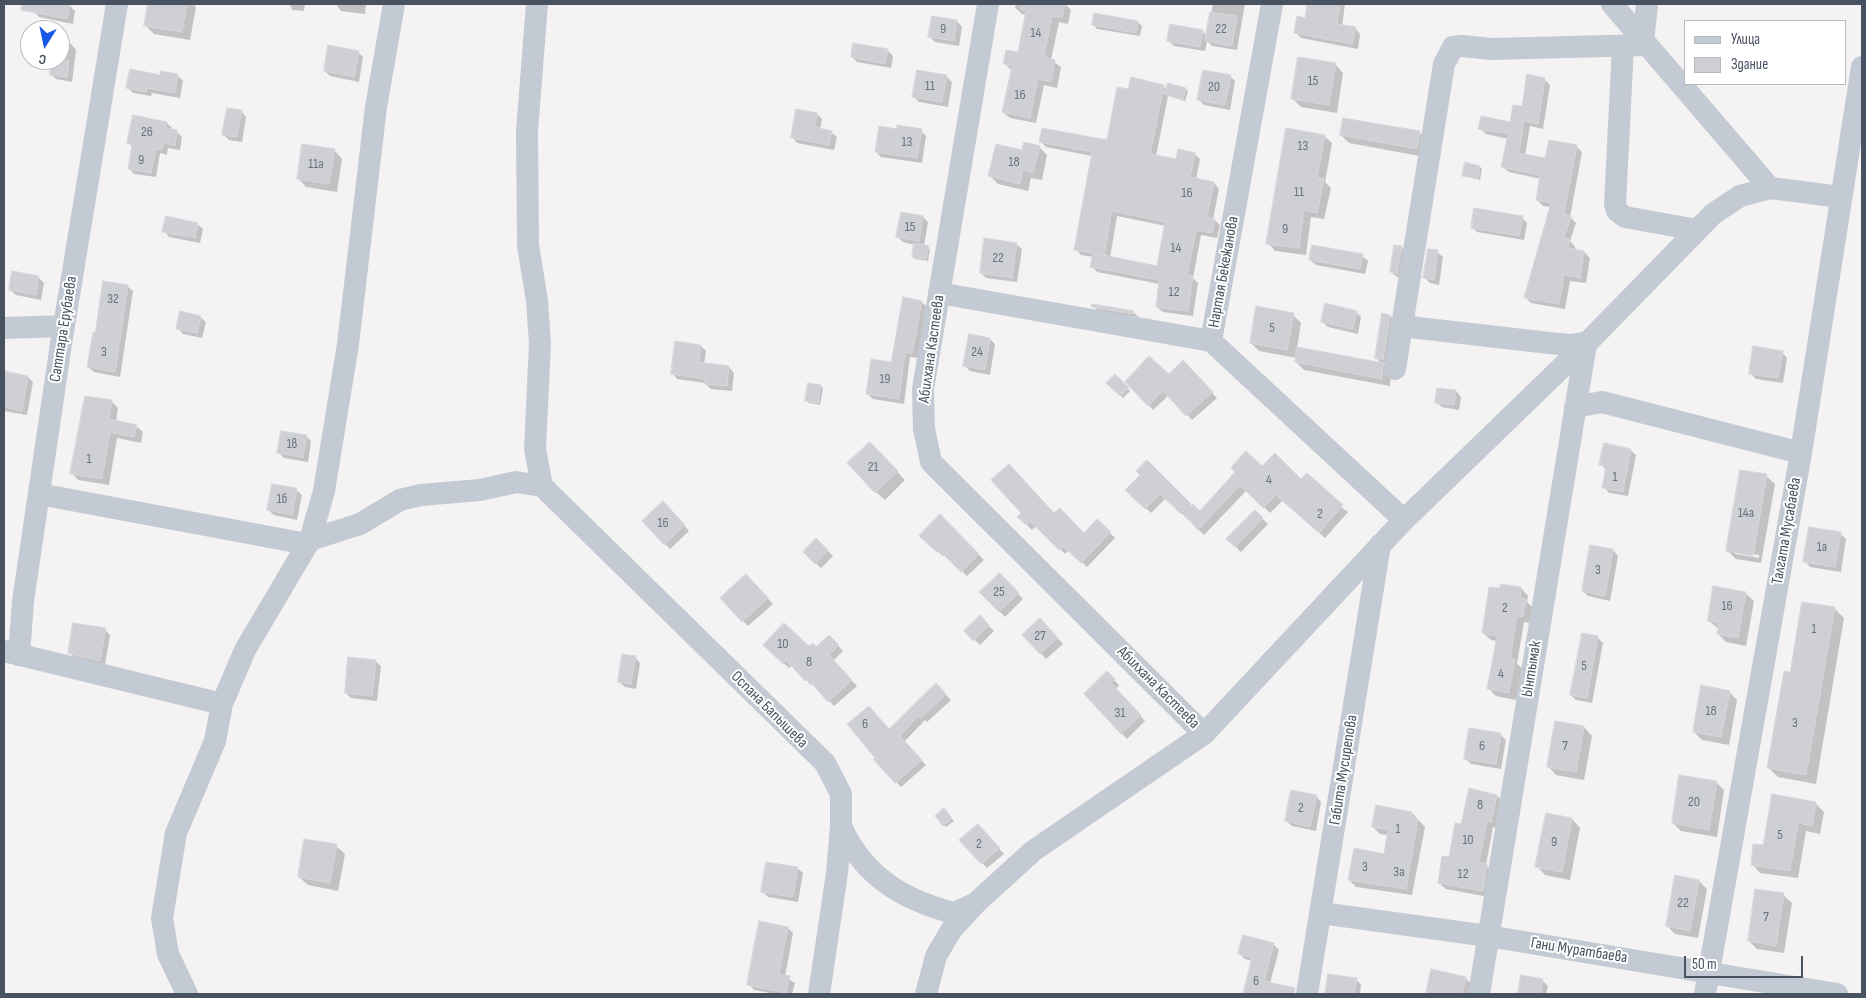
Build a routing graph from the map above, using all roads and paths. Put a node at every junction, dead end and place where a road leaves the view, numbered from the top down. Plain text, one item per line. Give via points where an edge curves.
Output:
1 (117, 4) edge
2 (394, 4) edge
3 (537, 4) edge
4 (988, 4) edge
5 (1272, 4) edge
6 (1612, 4) edge
7 (1647, 4) edge
8 (1637, 44) junction
9 (1862, 73) edge
10 (1770, 188) junction
11 (1841, 197) junction
12 (1698, 230) junction
13 (939, 293) junction
14 (64, 326) junction
15 (1401, 326) junction
16 (4, 328) edge
17 (1211, 341) junction
18 (1587, 343) junction
19 (1395, 369) dead end
20 (1575, 407) junction
21 (1801, 453) junction
22 (542, 486) junction
23 (39, 494) junction
24 (1404, 520) junction
25 (308, 542) junction
26 (1380, 545) junction
27 (11, 653) edge
28 (222, 704) junction
29 (1204, 734) junction
30 (841, 826) junction
31 (977, 902) junction
32 (1321, 913) junction
33 (1488, 936) junction
34 (1709, 972) junction
35 (187, 994) edge
36 (819, 994) edge
37 (926, 994) edge
38 (1307, 994) edge
39 (1478, 994) edge
40 (1705, 994) edge
41 (1837, 994) edge

1 - 14 street, Саттара Ерубаева
2 - 25 street via 376,108 346,353 324,491
3 - 22 street via 528,131 528,245 538,301 540,343 535,449
4 - 13 street, Абилхана Кастеева
5 - 17 street, Нартая Бекежанова
6 - 8 street
7 - 8 street
8 - 10 street
8 - 12 street via 1615,204 1617,211 1625,217
8 - 15 street via 1491,49 1453,47 1444,64
9 - 11 street, Талгата Мусабаева
10 - 11 street
10 - 12 street via 1740,196 1713,214
11 - 21 street, Талгата Мусабаева
12 - 18 street
13 - 17 street
13 - 29 street, Абилхана Кастеева via 923,389 924,430 931,462
14 - 16 street
14 - 23 street, Саттара Ерубаева
15 - 18 street via 1557,344
15 - 19 street
17 - 24 street, Нартая Бекежанова
18 - 20 street, Ынтымак
18 - 24 street
20 - 21 street via 1602,402
20 - 33 street, Ынтымак
21 - 34 street, Талгата Мусабаева
22 - 25 street via 516,482 400,500 360,524
22 - 30 street, Оспана Бапышева via 825,763 841,794
23 - 25 street
23 - 27 street, Саттара Ерубаева via 23,601
24 - 26 street
25 - 28 street via 245,650
26 - 29 street
26 - 32 street, Габита Мусирепова
27 - 28 street
28 - 35 street via 214,741 176,832 162,918 168,954
29 - 31 street via 1032,851
30 - 31 street, Оспана Бапышева via 850,846 875,875 910,898 954,913
30 - 36 street
31 - 37 street via 952,929 936,956
32 - 33 street, Гани Муратбаева
32 - 38 street, Габита Мусирепова
33 - 34 street, Гани Муратбаева
33 - 39 street, Ынтымак
34 - 40 street, Талгата Мусабаева
34 - 41 street, Гани Муратбаева

